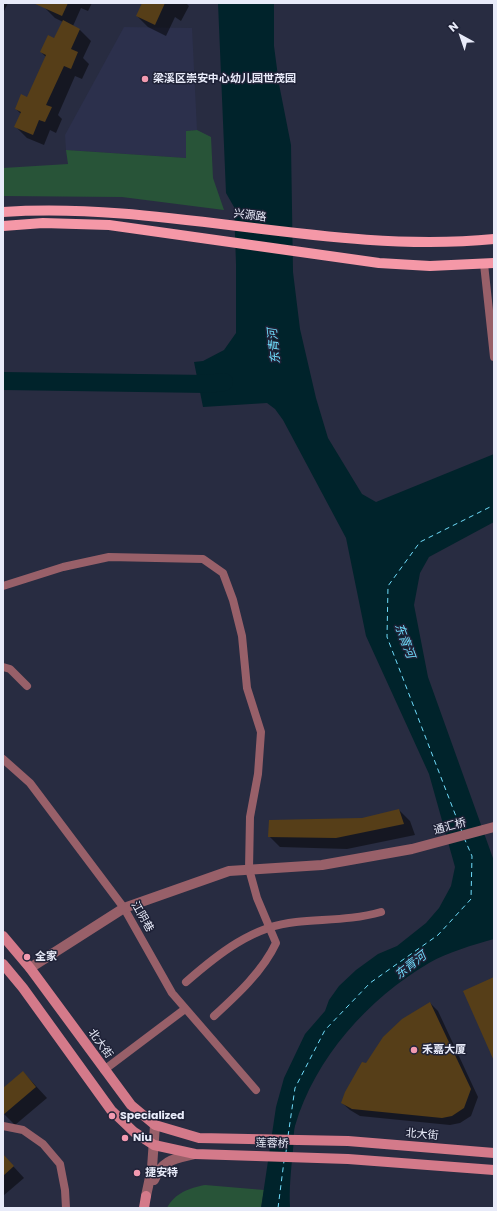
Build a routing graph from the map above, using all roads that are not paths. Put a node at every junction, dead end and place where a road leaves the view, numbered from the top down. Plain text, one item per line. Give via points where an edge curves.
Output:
1 (3, 212) edge
2 (3, 226) edge
3 (494, 239) edge
4 (489, 264) edge
5 (494, 357) edge
6 (3, 586) edge
7 (3, 667) edge
8 (27, 686) dead end
9 (3, 759) edge
10 (494, 827) edge
11 (249, 869) junction
12 (124, 908) junction
13 (381, 912) dead end
14 (269, 927) junction
15 (3, 936) edge
16 (3, 964) edge
17 (30, 968) junction
18 (186, 982) dead end
19 (185, 1009) junction
20 (214, 1016) dead end
21 (104, 1070) junction
22 (256, 1090) dead end
23 (155, 1125) junction
24 (3, 1126) edge
25 (199, 1138) joint
26 (348, 1140) joint
27 (154, 1145) junction
28 (494, 1153) edge
29 (195, 1154) junction
30 (494, 1170) edge
31 (146, 1196) junction
32 (66, 1208) edge
33 (144, 1208) edge

1 - 3 main road, 兴源路 via 76,211 138,214 379,241
2 - 4 main road via 43,223 109,225 379,264
4 - 5 street
6 - 11 street via 63,567 109,557 203,559 223,573 242,636 247,688 261,732 258,774 250,817
7 - 8 street via 10,669
9 - 12 street, 江阴巷 via 30,783
10 - 11 street, 通汇桥 via 412,849 322,865
11 - 12 street, 通汇桥 via 229,871
11 - 14 street
12 - 17 street, 通汇桥
12 - 19 street, 江阴巷 via 172,993
13 - 14 street
14 - 18 street via 238,941
14 - 20 street via 276,943 269,957
15 - 17 main road, 北大街
16 - 27 main road via 111,1110 134,1132
17 - 21 main road, 北大街
19 - 21 street
19 - 22 street, 江阴巷
21 - 23 main road, 北大街 via 131,1105
23 - 25 main road, 北大街
23 - 27 street
24 - 32 street via 23,1130 42,1144 60,1164
25 - 26 main road, 莲蓉桥
26 - 28 main road, 北大街
27 - 29 main road
27 - 31 street
29 - 30 main road, 莲蓉桥 via 348,1159
29 - 31 street via 171,1160 159,1168
31 - 33 main road

